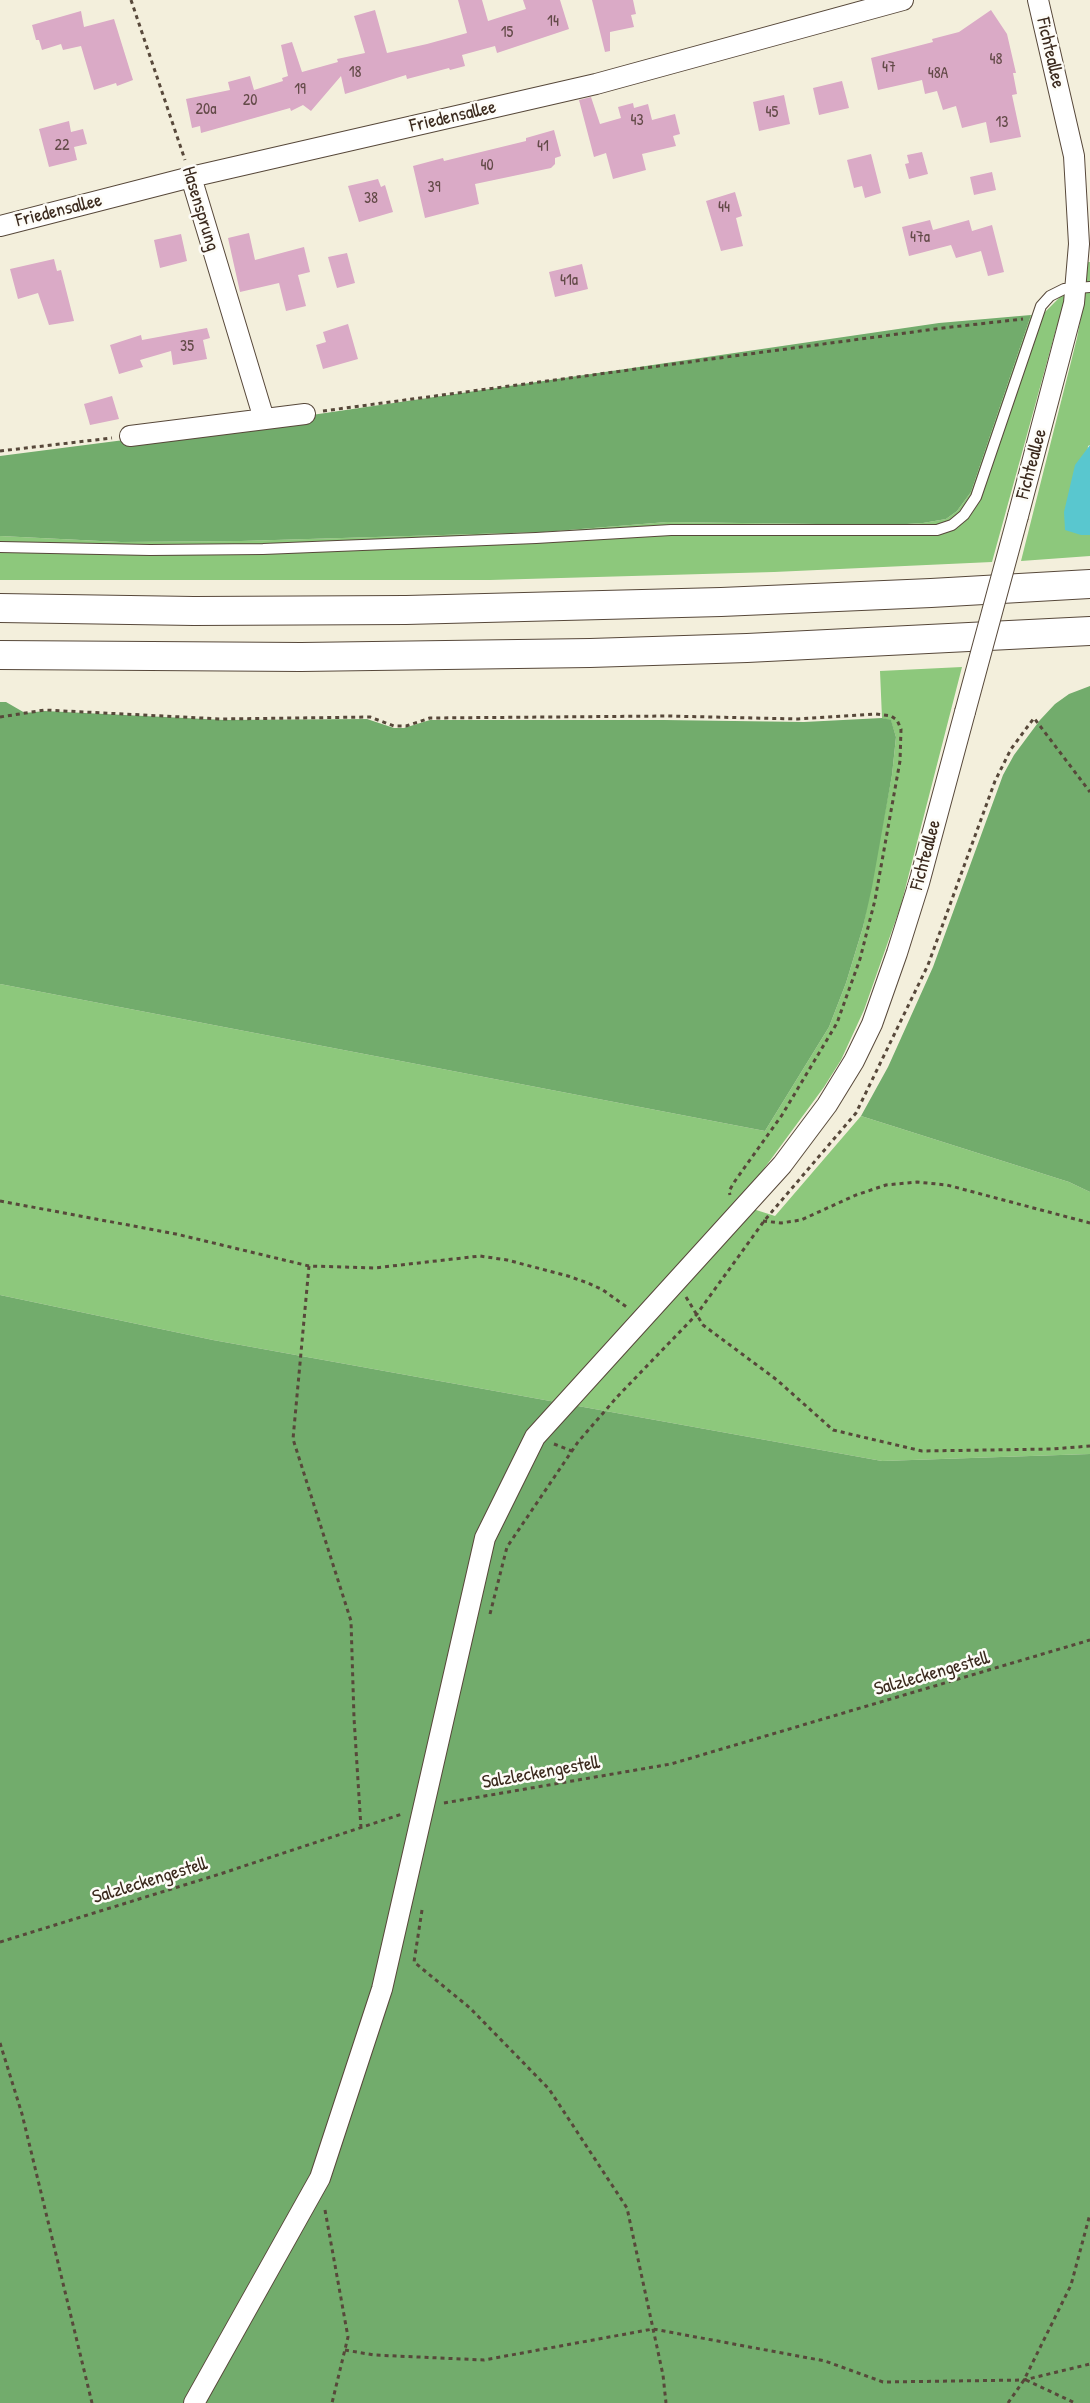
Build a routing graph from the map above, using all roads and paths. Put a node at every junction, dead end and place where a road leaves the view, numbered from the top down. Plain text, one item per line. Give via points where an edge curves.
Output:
1 (131, 0) edge
2 (904, 0) edge
3 (1038, 0) edge
4 (191, 177) junction
5 (0, 226) edge
6 (1084, 287) edge
7 (1036, 318) junction
8 (305, 414) joint
9 (264, 419) junction
10 (130, 436) joint
11 (0, 451) edge
12 (0, 547) edge
13 (1090, 584) edge
14 (0, 608) edge
15 (1090, 631) edge
16 (0, 655) edge
17 (0, 716) edge
18 (1090, 792) edge
19 (0, 1201) edge
20 (741, 1210) junction
21 (764, 1221) junction
22 (1090, 1223) edge
23 (309, 1266) junction
24 (677, 1281) junction
25 (696, 1314) junction
26 (642, 1319) junction
27 (1090, 1446) edge
28 (488, 1620) dead end
29 (1090, 1640) edge
30 (424, 1807) junction
31 (361, 1828) junction
32 (423, 1903) dead end
33 (0, 1942) edge
34 (0, 2043) edge
35 (320, 2178) junction
36 (1090, 2214) edge
37 (653, 2328) junction
38 (345, 2350) junction
39 (1090, 2364) edge
40 (1024, 2380) junction
41 (92, 2403) edge
42 (194, 2403) edge
43 (332, 2403) edge
44 (666, 2403) edge
45 (1008, 2403) edge
46 (1075, 2403) edge

1 - 4 path, Hasensprung
2 - 4 street, Friedensallee via 596,84
3 - 6 street, Fichteallee via 1074,156
4 - 5 street, Friedensallee
4 - 9 street, Hasensprung
6 - 7 lane via 1064,289 1050,296
6 - 20 street, Fichteallee, bridge via 907,921 884,993 854,1062 808,1132
7 - 8 path via 933,329
7 - 12 lane via 976,497 964,515 952,525 937,530 671,530 262,549
8 - 9 street
9 - 10 street
10 - 11 path
13 - 14 highway via 730,602 436,609 194,611
15 - 16 highway via 590,653 301,657
17 - 20 path via 45,710 221,719 370,717 394,726 406,726 430,718 798,718 876,714 897,720 901,729 900,761 875,900 860,959 837,1022 782,1114 729,1191 732,1201
18 - 21 path via 1034,718 1011,749 995,781 928,965 869,1089 856,1113
19 - 23 path via 176,1234
20 - 21 path
20 - 24 street, Fichteallee
21 - 22 path via 801,1220 856,1195 886,1186 917,1182 947,1185
21 - 25 path
23 - 26 path via 374,1268 480,1256 507,1260 568,1276 603,1290
23 - 31 path via 293,1439 351,1622
24 - 25 path
24 - 26 street, Fichteallee
25 - 27 path via 703,1324 777,1380 833,1430 922,1451
25 - 28 path via 616,1397 575,1446 507,1547
26 - 30 street, Fichteallee via 535,1437 485,1538
29 - 30 path, Salzleckengestell via 671,1764
30 - 31 path, Salzleckengestell
30 - 35 street, Fichteallee via 382,1989
31 - 33 path, Salzleckengestell
32 - 37 path via 414,1962 470,2008 549,2089 627,2208
34 - 41 path via 22,2114
35 - 38 path via 348,2337
35 - 42 street, Fichteallee
36 - 40 path via 1071,2284
37 - 38 path via 484,2360 374,2355
37 - 40 path via 824,2360 883,2382
37 - 44 path
38 - 43 path
39 - 40 path
40 - 45 path
40 - 46 path

